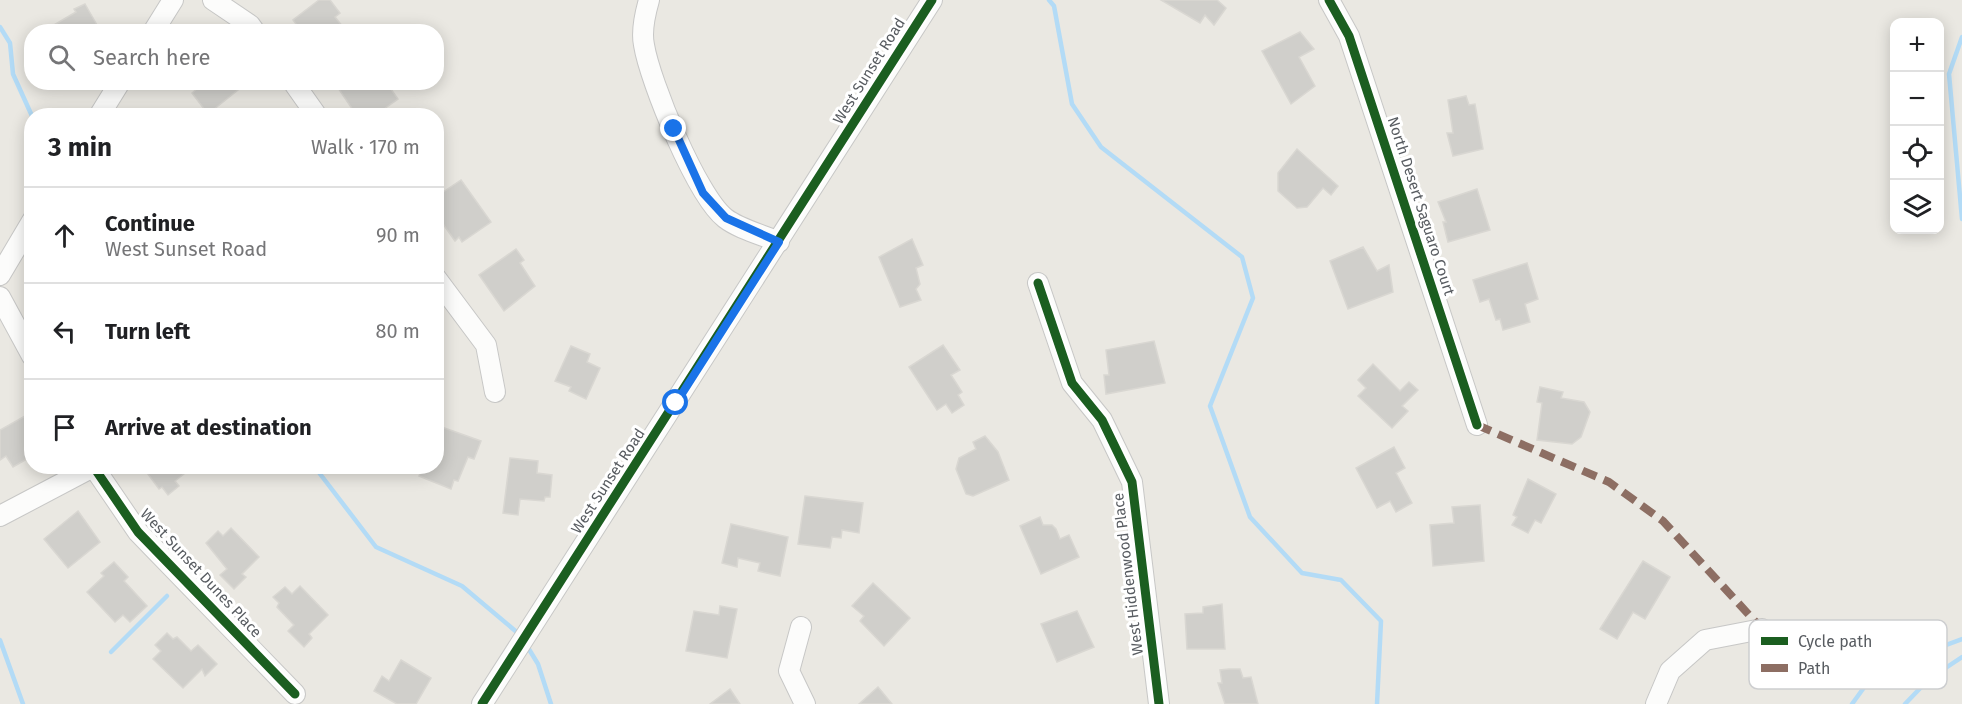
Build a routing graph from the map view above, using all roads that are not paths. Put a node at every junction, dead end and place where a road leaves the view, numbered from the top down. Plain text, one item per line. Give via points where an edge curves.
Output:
1 (172, 0) edge
2 (213, 0) edge
3 (649, 0) edge
4 (932, 0) edge
5 (1329, 0) edge
6 (158, 24) edge
7 (249, 24) edge
8 (115, 90) edge
9 (299, 90) edge
10 (104, 108) edge
11 (311, 108) edge
12 (24, 234) edge
13 (779, 242) junction
14 (0, 275) edge
15 (1038, 283) dead end
16 (444, 289) edge
17 (0, 297) edge
18 (24, 341) edge
19 (495, 392) dead end
20 (1477, 425) dead end
21 (80, 474) edge
22 (98, 474) edge
23 (0, 516) edge
24 (801, 627) dead end
25 (1749, 632) edge
26 (295, 694) dead end
27 (482, 704) edge
28 (805, 704) edge
29 (1159, 704) edge
30 (1656, 704) edge

1 - 6 street
2 - 7 street
3 - 13 street via 643,42 649,67 703,193 726,218
4 - 13 street, West Sunset Road
5 - 20 street, North Desert Saguaro Court via 1349,36
8 - 10 street
9 - 11 street
12 - 14 street
13 - 27 street, West Sunset Road
15 - 29 street, West Hiddenwood Place via 1072,382 1102,420 1132,482
16 - 19 street via 486,345
17 - 18 street
21 - 23 street
22 - 26 street, West Sunset Dunes Place via 138,532
24 - 28 street via 789,671
25 - 30 street via 1705,640 1670,671

